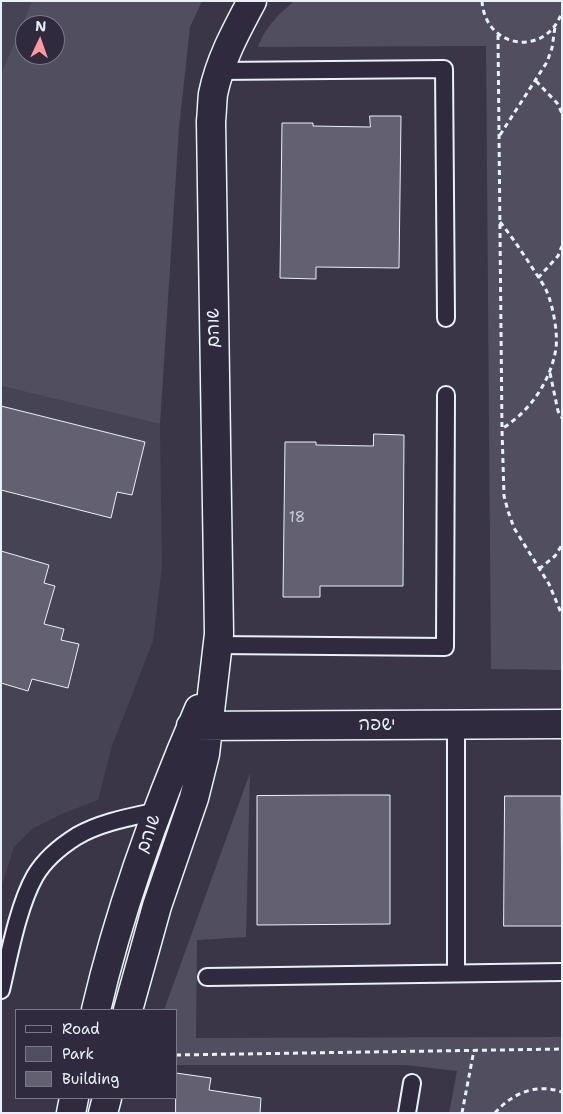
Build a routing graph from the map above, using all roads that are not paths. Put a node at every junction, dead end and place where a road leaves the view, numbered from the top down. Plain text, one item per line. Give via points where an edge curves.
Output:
1 (252, 2) edge
2 (219, 71) junction
3 (446, 318) dead end
4 (446, 395) dead end
5 (216, 654) junction
6 (456, 724) junction
7 (562, 724) edge
8 (200, 726) junction
9 (158, 810) junction
10 (562, 972) edge
11 (456, 973) junction
12 (207, 977) dead end
13 (1, 990) edge
14 (96, 1009) edge
15 (128, 1009) edge
16 (412, 1083) dead end
17 (74, 1099) edge
18 (107, 1099) edge
19 (70, 1113) edge
20 (103, 1113) edge
21 (407, 1113) edge

1 - 2 street, שוהם via 228,46
2 - 3 lane via 444,69
2 - 5 street, שוהם via 211,121 219,634
4 - 5 lane via 444,647
5 - 8 street, שוהם
6 - 7 street, ישפה
6 - 8 street, ישפה
6 - 11 lane
8 - 9 street, שוהם via 171,774
8 - 15 street, שוהם via 205,754 194,798 157,906
9 - 13 lane via 95,828 70,841 48,859 27,893
9 - 14 street, שוהם via 118,927
10 - 11 lane
11 - 12 lane
16 - 21 lane
17 - 19 street
18 - 20 street

